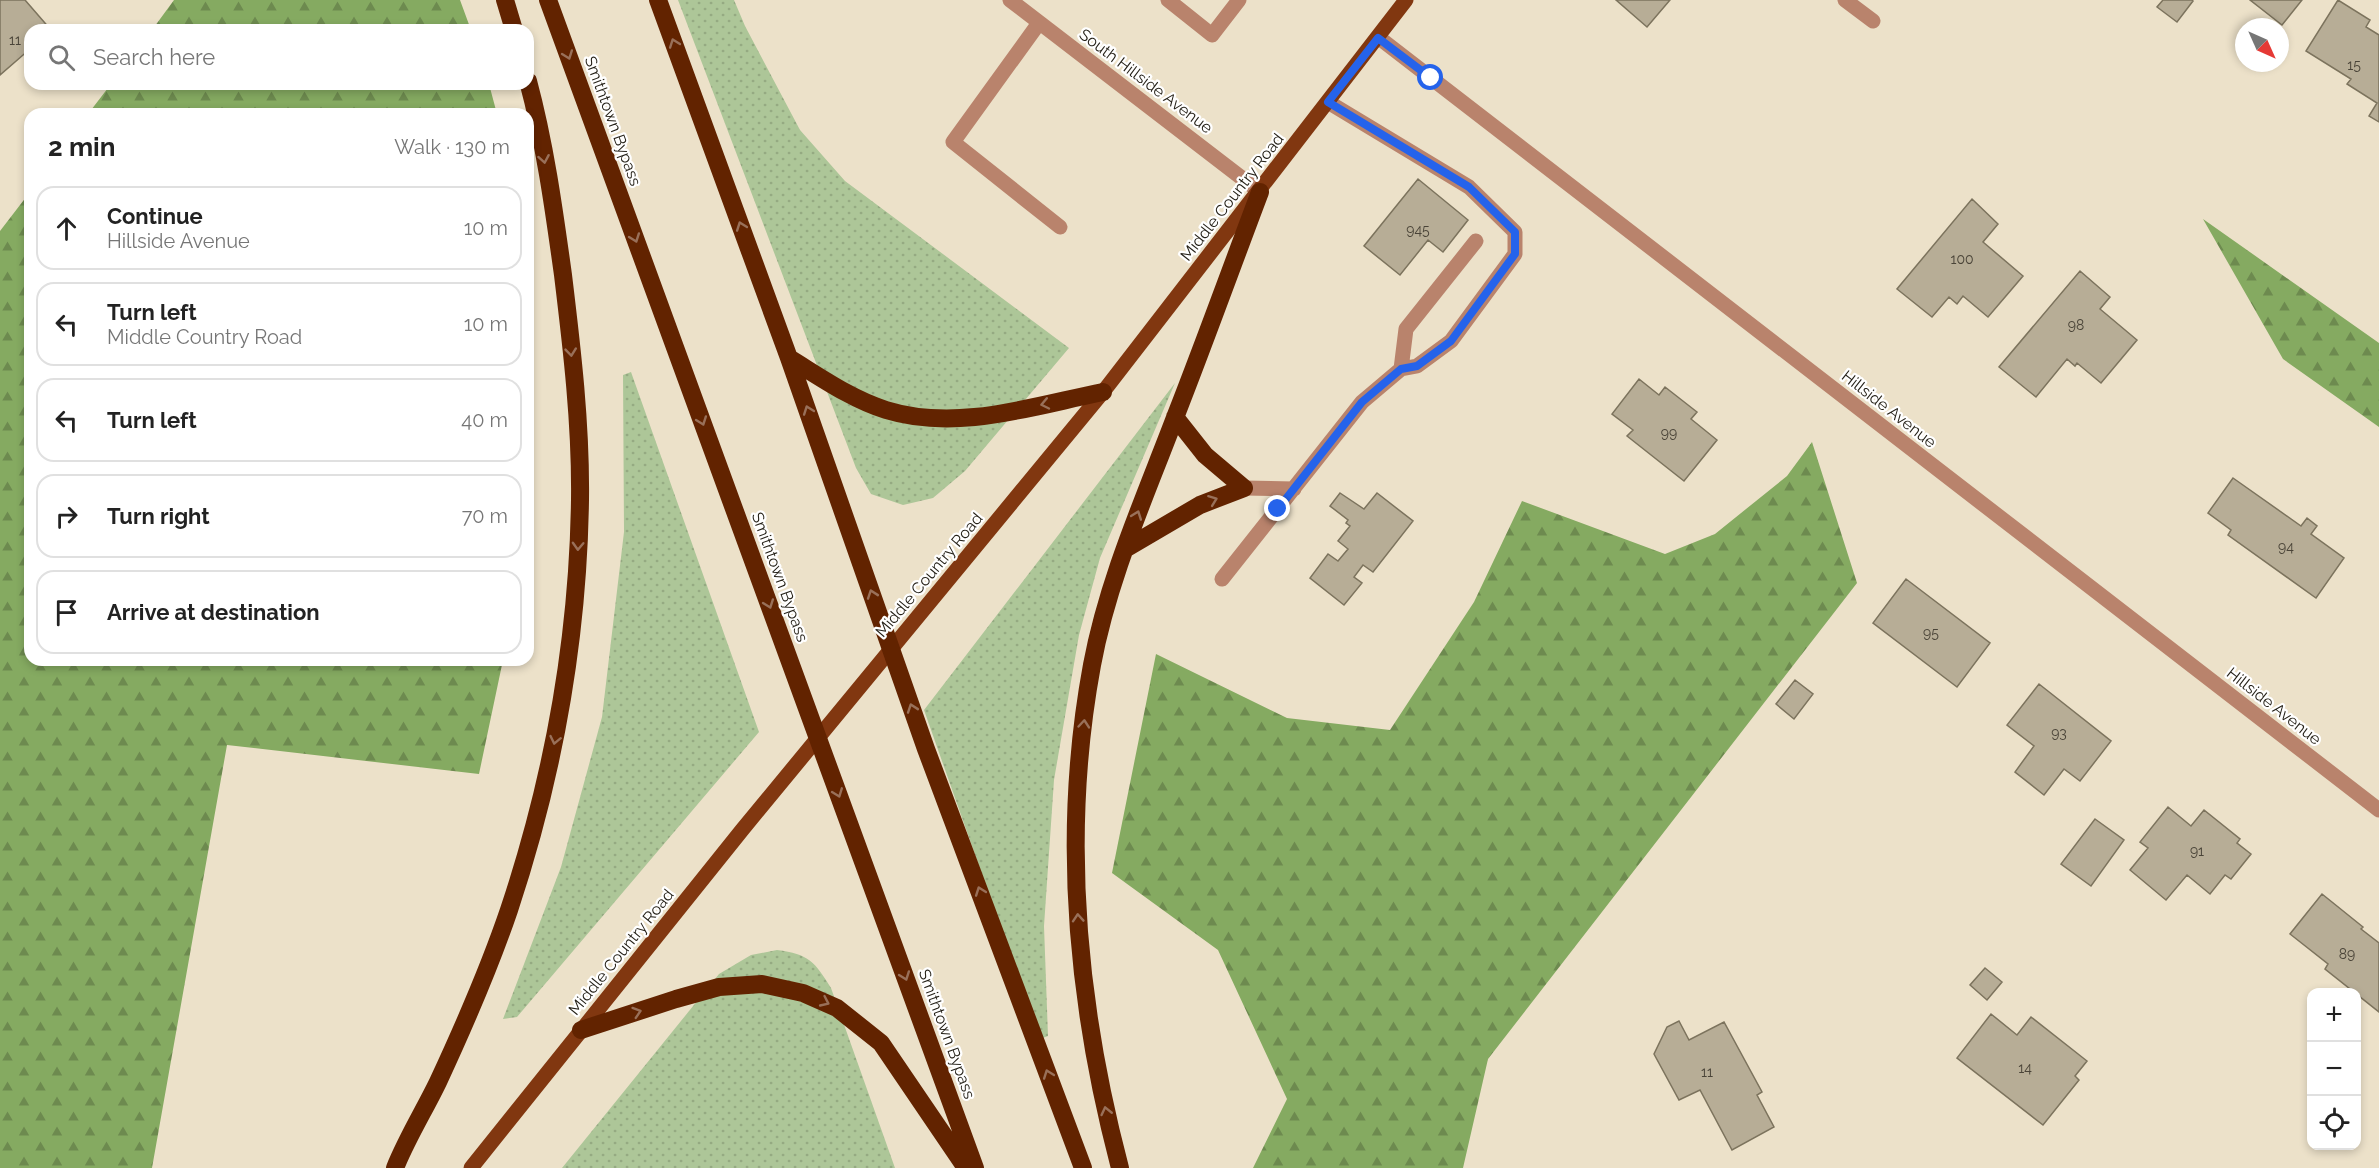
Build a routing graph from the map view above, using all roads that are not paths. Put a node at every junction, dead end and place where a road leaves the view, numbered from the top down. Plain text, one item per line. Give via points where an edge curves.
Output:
1 (505, 0) edge
2 (548, 0) edge
3 (658, 0) edge
4 (1010, 0) edge
5 (1168, 0) edge
6 (1239, 0) edge
7 (1406, 0) edge
8 (1845, 0) edge
9 (1873, 21) dead end
10 (1039, 23) junction
11 (512, 24) edge
12 (1378, 38) junction
13 (530, 90) edge
14 (1328, 102) junction
15 (1260, 192) junction
16 (1060, 227) dead end
17 (1476, 241) dead end
18 (789, 358) junction
19 (1401, 369) junction
20 (1103, 392) junction
21 (1175, 417) junction
22 (1244, 488) junction
23 (1294, 489) junction
24 (1125, 549) junction
25 (1222, 579) dead end
26 (891, 649) junction
27 (818, 738) junction
28 (2379, 810) edge
29 (581, 1030) junction
30 (395, 1168) edge
31 (471, 1168) edge
32 (966, 1168) edge
33 (975, 1168) edge
34 (1083, 1168) edge
35 (1120, 1168) edge

1 - 11 highway
2 -> 27 highway, Smithtown Bypass
18 -> 3 highway
4 - 10 street, South Hillside Avenue
5 - 6 street via 1212,34
7 - 12 main road, Middle Country Road
8 - 9 street
10 - 15 street, South Hillside Avenue
10 - 16 street via 953,142
12 - 14 main road, Middle Country Road
12 - 28 street, Hillside Avenue
13 -> 30 highway via 558,236 578,432 577,569 570,640 561,710 546,778 509,910 465,1024
14 - 15 main road, Middle Country Road
14 - 19 street via 1469,187 1515,232 1515,254 1451,341 1417,366
15 - 20 main road, Middle Country Road
15 - 21 highway
17 - 19 street via 1406,329
20 -> 18 highway via 992,415 908,415 858,398
26 -> 18 highway
19 - 23 street via 1362,402
20 - 26 main road, Middle Country Road
21 - 22 highway via 1205,455
24 -> 21 highway
22 - 23 street
24 -> 22 highway via 1200,505
23 - 25 street
35 -> 24 highway via 1094,1054 1085,994 1076,843 1092,663
26 - 27 main road, Middle Country Road
34 -> 26 highway
27 - 29 main road, Middle Country Road
27 -> 33 highway, Smithtown Bypass
29 - 31 main road, Middle Country Road
29 -> 32 highway via 719,987 762,984 803,993 837,1008 881,1043

